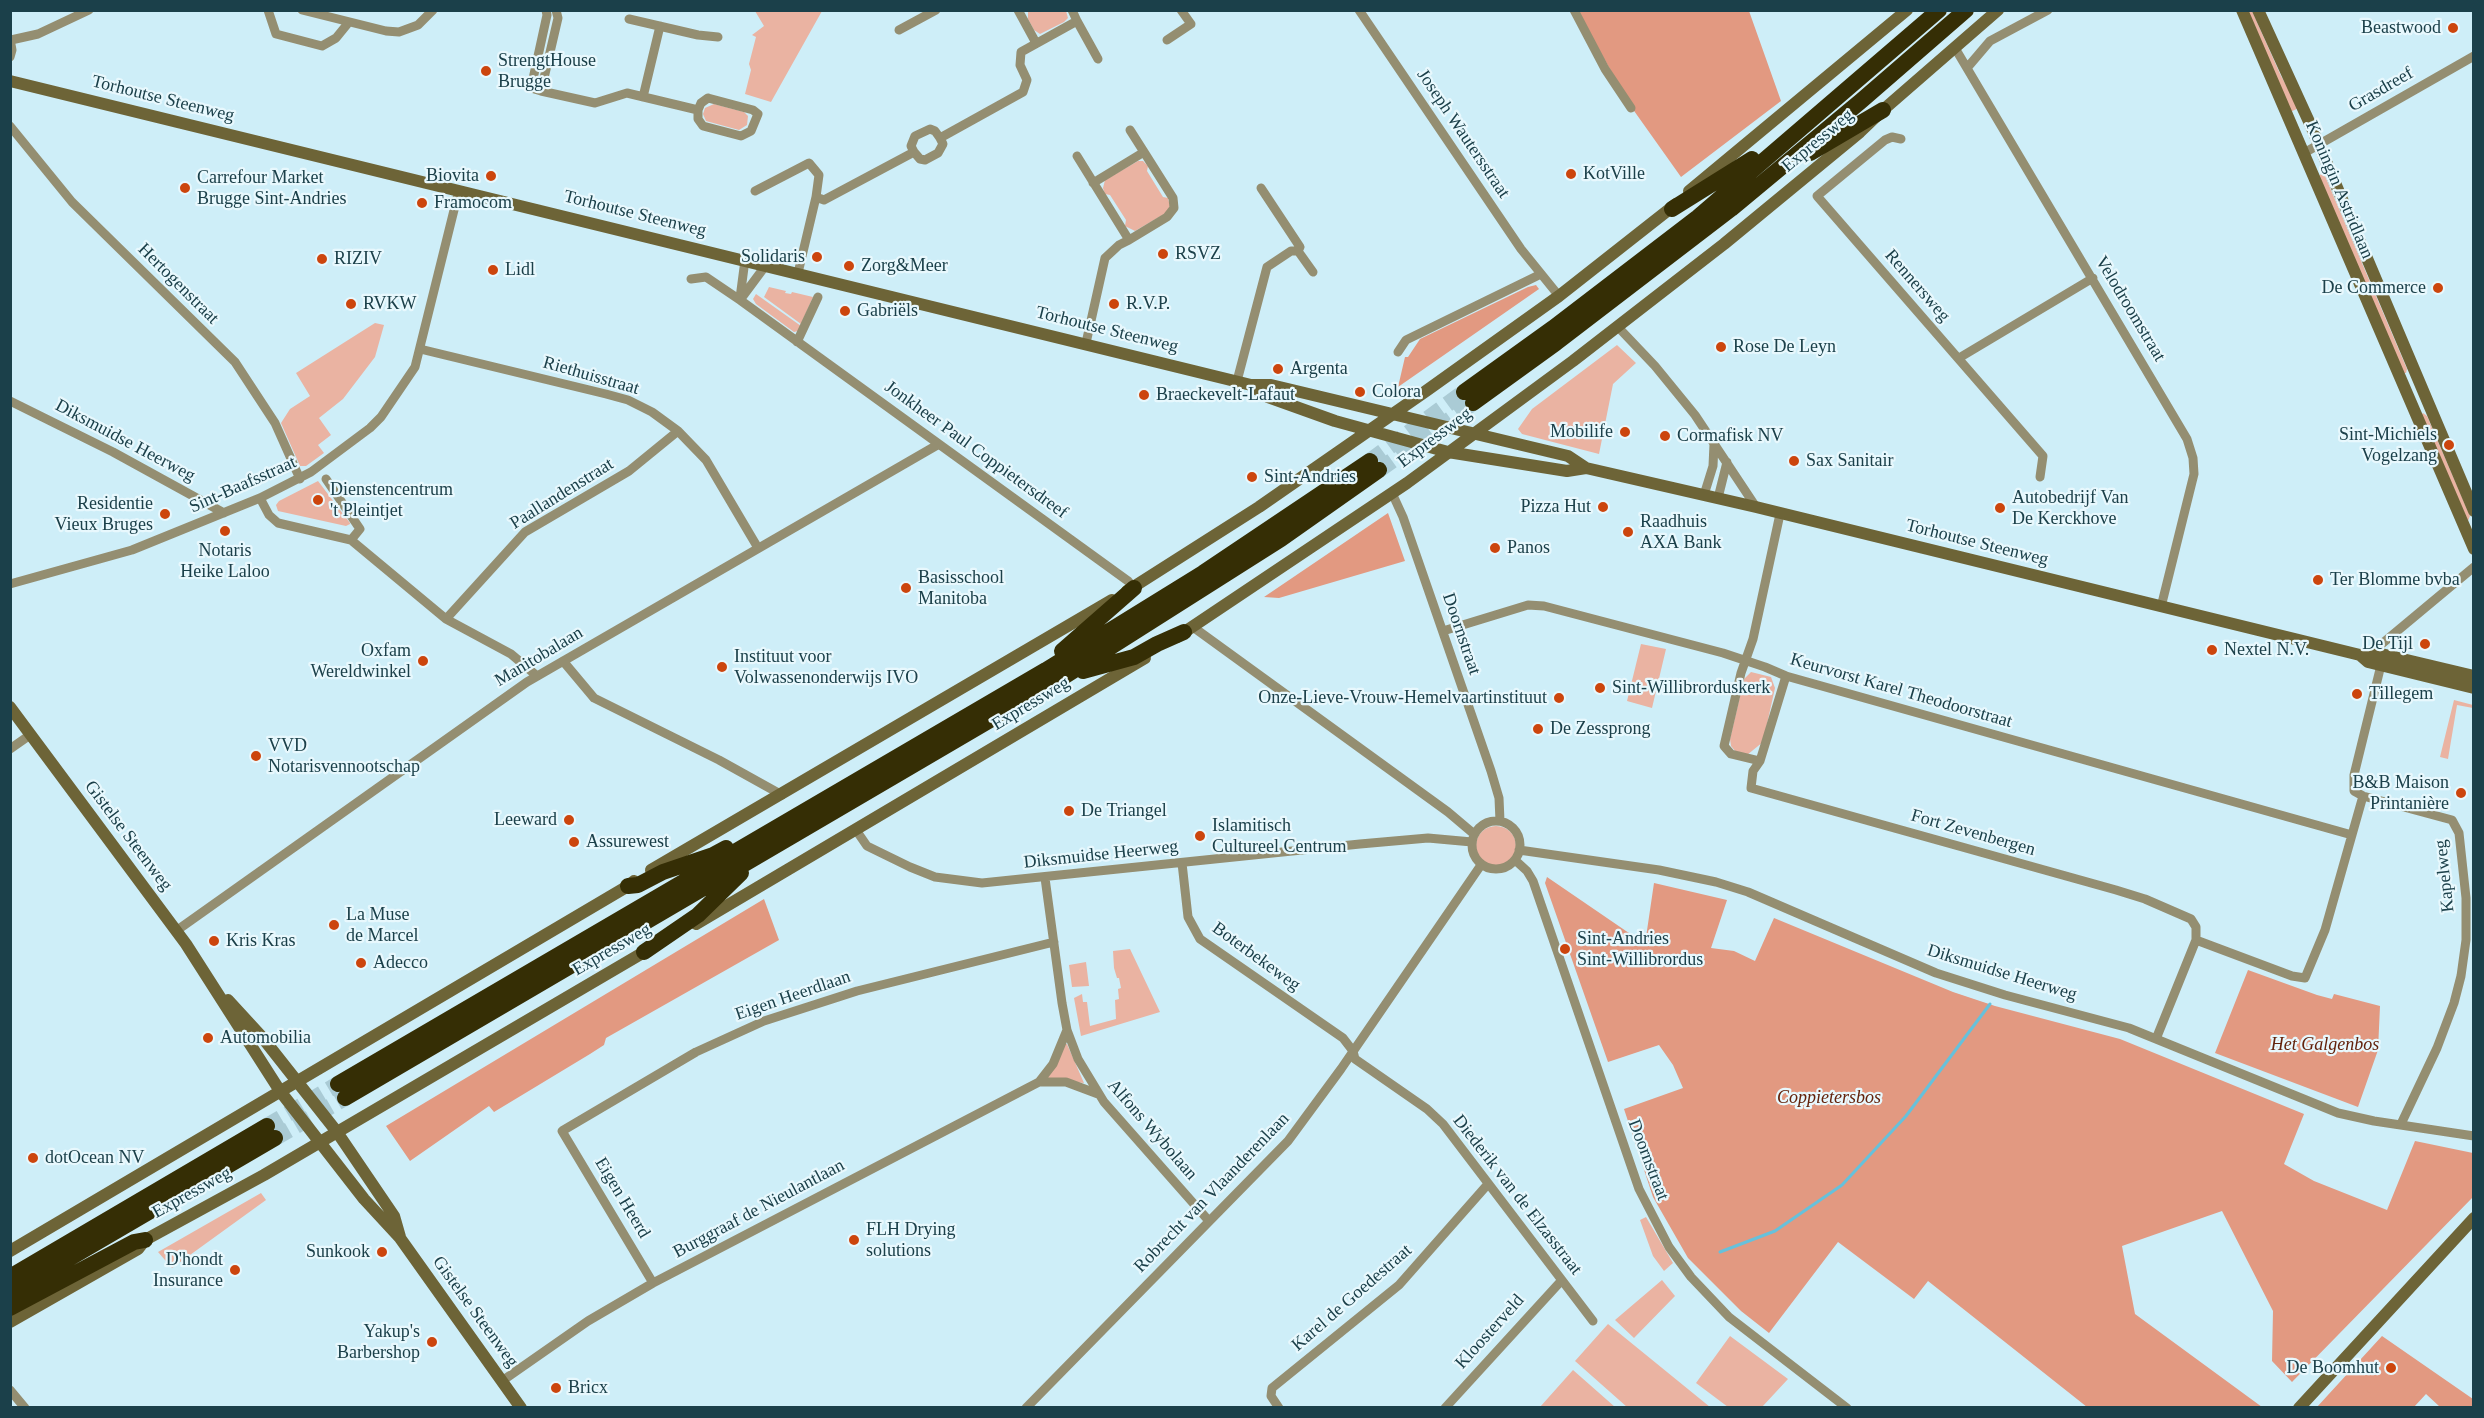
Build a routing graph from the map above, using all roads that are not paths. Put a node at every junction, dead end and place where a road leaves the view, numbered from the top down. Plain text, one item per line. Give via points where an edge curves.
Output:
1 (89, 10) edge
2 (268, 10) edge
3 (302, 10) edge
4 (433, 10) edge
5 (546, 10) edge
6 (556, 10) edge
7 (1018, 10) edge
8 (1072, 10) edge
9 (1181, 10) edge
10 (1359, 10) edge
11 (1574, 10) edge
12 (1907, 10) edge
13 (1939, 10) edge
14 (1966, 10) edge
15 (1998, 10) edge
16 (2048, 10) edge
17 (2242, 10) edge
18 (2258, 10) edge
19 (933, 11) edge
20 (629, 19) dead end
21 (1077, 21) junction
22 (349, 22) junction
23 (660, 26) junction
24 (899, 30) dead end
25 (718, 37) dead end
26 (11, 39) edge
27 (1167, 40) dead end
28 (1036, 43) junction
29 (1955, 48) junction
30 (2474, 56) edge
31 (10, 57) edge
32 (1098, 59) dead end
33 (1967, 68) junction
34 (10, 81) edge
35 (541, 90) junction
36 (643, 97) junction
37 (1631, 108) dead end
38 (698, 110) junction
39 (1883, 110) junction
40 (10, 126) edge
41 (1130, 130) dead end
42 (940, 138) junction
43 (1901, 139) dead end
44 (2318, 146) junction
45 (914, 152) junction
46 (1144, 152) junction
47 (2304, 153) junction
48 (1785, 154) junction
49 (1077, 156) dead end
50 (1094, 183) junction
51 (1261, 188) dead end
52 (459, 190) junction
53 (755, 191) dead end
54 (816, 197) junction
55 (1672, 209) junction
56 (1129, 240) junction
57 (1298, 251) junction
58 (745, 260) junction
59 (766, 265) junction
60 (1313, 272) dead end
61 (798, 273) junction
62 (1542, 274) junction
63 (2093, 278) junction
64 (691, 279) dead end
65 (1559, 296) junction
66 (818, 297) dead end
67 (740, 300) junction
68 (1617, 326) junction
69 (797, 342) junction
70 (1086, 343) junction
71 (420, 348) junction
72 (1398, 352) dead end
73 (1959, 358) junction
74 (1237, 381) junction
75 (1251, 385) junction
76 (2422, 391) junction
77 (1468, 398) tunnel mouth
78 (2409, 398) junction
79 (10, 400) edge
80 (1392, 414) junction
81 (678, 430) junction
82 (1368, 431) junction
83 (1472, 434) junction
84 (939, 444) junction
85 (1714, 444) junction
86 (1448, 452) junction
87 (1727, 462) junction
88 (1586, 468) junction
89 (2040, 477) dead end
90 (300, 479) junction
91 (326, 479) dead end
92 (1392, 493) junction
93 (1704, 495) junction
94 (260, 498) junction
95 (1718, 498) junction
96 (1756, 507) junction
97 (2474, 511) edge
98 (224, 513) junction
99 (1780, 514) junction
100 (351, 540) junction
101 (758, 548) junction
102 (2474, 549) edge
103 (2474, 567) edge
104 (10, 584) edge
105 (1134, 588) junction
106 (2161, 607) junction
107 (446, 619) junction
108 (1188, 630) junction
109 (1443, 632) junction
110 (2377, 659) junction
111 (563, 661) junction
112 (1746, 661) junction
113 (1046, 670) junction
114 (537, 676) junction
115 (1065, 676) junction
116 (1786, 676) junction
117 (2474, 676) edge
118 (2474, 688) edge
119 (10, 707) edge
120 (30, 735) junction
121 (10, 749) edge
122 (1760, 761) junction
123 (782, 795) junction
124 (2363, 796) junction
125 (1500, 821) junction
126 (856, 830) junction
127 (2352, 835) junction
128 (1473, 838) junction
129 (755, 842) junction
130 (1519, 850) junction
131 (754, 859) junction
132 (1515, 860) junction
133 (1182, 863) junction
134 (1481, 865) junction
135 (1045, 878) junction
136 (628, 886) junction
137 (2470, 923) edge
138 (176, 931) junction
139 (2196, 940) junction
140 (1054, 942) junction
141 (644, 952) junction
142 (215, 988) junction
143 (1067, 1030) junction
144 (2156, 1039) junction
145 (1353, 1051) junction
146 (297, 1080) junction
147 (1039, 1082) junction
148 (280, 1091) junction
149 (1098, 1094) junction
150 (2401, 1124) junction
151 (562, 1131) joint
152 (2474, 1136) edge
153 (328, 1138) junction
154 (1488, 1184) junction
155 (2474, 1218) edge
156 (1209, 1221) junction
157 (400, 1238) junction
158 (145, 1240) junction
159 (10, 1251) edge
160 (10, 1277) edge
161 (1562, 1280) junction
162 (653, 1283) junction
163 (10, 1293) edge
164 (10, 1308) edge
165 (1593, 1321) dead end
166 (10, 1322) edge
167 (502, 1381) junction
168 (10, 1390) edge
169 (25, 1407) edge
170 (521, 1407) edge
171 (1026, 1407) edge
172 (1279, 1407) edge
173 (1444, 1407) edge
174 (1847, 1407) edge
175 (2299, 1407) edge

1 - 26 street via 38,34
2 - 22 street via 276,34 322,46 336,38
3 - 22 street
4 - 22 street via 418,25 399,32
5 - 35 street via 531,88
6 - 35 street via 558,18
7 - 28 street
8 - 21 street
9 - 27 street via 1191,24
10 - 62 street, Joseph Wautersstraat
11 - 37 street
12 - 55 street
13 - 48 highway, Expressweg
14 - 48 highway, Expressweg
15 - 29 street, Expressweg
16 - 33 street via 1990,41
17 - 47 street, Koningin Astridlaan
18 - 44 street, Koningin Astridlaan
19 - 24 street
20 - 23 street
21 - 28 street
21 - 32 street
23 - 25 street
23 - 36 street
26 - 31 street
28 - 42 street via 1022,52 1019,59 1027,84 1023,92
29 - 33 street, Velodroomstraat
29 - 39 street, Expressweg
30 - 44 street, Grasdreef
33 - 63 street, Velodroomstraat
34 - 52 street, Torhoutse Steenweg
35 - 36 street via 594,103 627,93
36 - 38 street
38 - 38 street via 702,126 741,136 751,131 758,114 746,106 708,98
39 - 48 highway via 1816,151
39 - 68 street, Expressweg via 1733,237
40 - 90 street, Hertogenstraat via 72,202 235,362 275,423
41 - 46 street
42 - 45 street via 942,148 929,158 920,159
42 - 45 street via 930,129 915,136 911,146
43 - 73 street, Rennersweg via 1885,140 1817,196
44 - 47 street, Grasdreef
44 - 76 street, Koningin Astridlaan
45 - 54 street via 825,200
46 - 50 street
46 - 56 street via 1173,198 1174,208 1167,217
47 - 78 street, Koningin Astridlaan
48 - 55 highway via 1756,156
48 - 77 highway, Expressweg via 1649,273
49 - 50 street
50 - 56 street
51 - 57 street via 1300,247
52 - 58 street, Torhoutse Steenweg
52 - 71 street, Sint-Baafsstraat
53 - 54 street via 809,163 819,175
54 - 61 street
55 - 65 street
56 - 70 street via 1105,258
57 - 60 street
57 - 74 street via 1291,250 1267,267
58 - 59 street, Torhoutse Steenweg
58 - 67 street
59 - 61 street, Torhoutse Steenweg
59 - 67 street
61 - 70 street, Torhoutse Steenweg
62 - 65 street, Joseph Wautersstraat
62 - 72 street via 1406,340
63 - 73 street
63 - 106 street, Velodroomstraat via 2179,423 2193,458 2191,487
64 - 67 street, Jonkheer Paul Coppietersdreef via 706,277
65 - 80 street
66 - 69 street
67 - 69 street, Jonkheer Paul Coppietersdreef
68 - 83 street, Expressweg
68 - 85 street via 1655,366
69 - 84 street, Jonkheer Paul Coppietersdreef
70 - 74 street, Torhoutse Steenweg
71 - 81 street, Riethuisstraat via 628,400
71 - 90 street, Sint-Baafsstraat via 413,371 376,422
73 - 89 street via 2043,456
74 - 75 street, Torhoutse Steenweg
75 - 80 street, Torhoutse Steenweg via 1271,385
75 - 82 street, Torhoutse Steenweg via 1268,397
76 - 78 street
76 - 97 street, Koningin Astridlaan
78 - 102 street, Koningin Astridlaan
79 - 98 street, Diksmuidse Heerweg
80 - 82 street
80 - 83 street, Torhoutse Steenweg
81 - 101 street, Riethuisstraat via 713,471
81 - 107 street, Paallandenstraat via 629,471 525,532
82 - 86 street, Torhoutse Steenweg
82 - 105 street
83 - 86 street, Expressweg
83 - 88 street, Torhoutse Steenweg via 1568,456
84 - 101 street, Manitobalaan
84 - 105 street, Jonkheer Paul Coppietersdreef
85 - 87 street
85 - 93 street via 1713,466
86 - 88 street, Torhoutse Steenweg via 1567,471
86 - 92 street, Expressweg
87 - 95 street
87 - 96 street
88 - 93 street, Torhoutse Steenweg
90 - 94 street, Sint-Baafsstraat
91 - 100 street via 360,529
92 - 108 street, Expressweg
92 - 109 street, Doornstraat
93 - 95 street, Torhoutse Steenweg
94 - 98 street, Sint-Baafsstraat
94 - 100 street via 269,516 278,523
95 - 96 street, Torhoutse Steenweg
96 - 99 street, Torhoutse Steenweg
98 - 104 street, Sint-Baafsstraat via 132,550
99 - 106 street, Torhoutse Steenweg
99 - 112 street
100 - 107 street
101 - 111 street, Manitobalaan
103 - 110 street
105 - 113 highway via 1060,652
105 - 123 street
106 - 110 street, Torhoutse Steenweg
107 - 114 street via 511,654
108 - 115 highway via 1134,657
108 - 126 street, Expressweg
108 - 128 street via 1448,812
109 - 112 street, Keurvorst Karel Theodoorstraat via 1535,605
109 - 125 street, Doornstraat via 1494,779
110 - 117 street, Torhoutse Steenweg
110 - 118 street, Torhoutse Steenweg
110 - 124 street via 2353,782 2354,791
111 - 114 street, Manitobalaan
111 - 123 street via 594,698
112 - 116 street, Keurvorst Karel Theodoorstraat
112 - 122 street via 1724,746 1731,754
113 - 115 highway, Expressweg via 1375,466 1271,545
113 - 129 highway, Expressweg
114 - 138 street, Manitobalaan
115 - 131 highway, Expressweg
116 - 122 street, Fort Zevenbergen
116 - 127 street, Keurvorst Karel Theodoorstraat
119 - 120 street, Gistelse Steenweg
120 - 121 street
120 - 138 street, Gistelse Steenweg
122 - 139 street, Fort Zevenbergen via 1753,771 1750,788 2145,899 2191,919 2196,927
123 - 136 street
124 - 127 street
124 - 137 street, Kapelweg via 2452,820 2458,833
125 - 128 street via 1485,824
125 - 130 street via 1513,828 1520,842
126 - 135 street, Diksmuidse Heerweg via 867,846 935,877 982,883
126 - 141 street, Expressweg
127 - 139 street via 2325,930 2305,978
128 - 133 street, Diksmuidse Heerweg via 1428,838
128 - 134 street via 1473,853
129 - 131 highway, Expressweg via 341,1091
129 - 136 highway via 736,842 713,855
130 - 132 street
130 - 144 street, Diksmuidse Heerweg via 1716,882 1954,979 2094,1017
131 - 141 highway via 698,915
132 - 134 street via 1502,868
132 - 174 street, Doornstraat via 1533,881 1639,1189 1669,1247 1729,1317
133 - 135 street, Diksmuidse Heerweg
133 - 145 street, Boterbekeweg via 1188,917 1200,939 1343,1038
134 - 145 street, Robrecht van Vlaanderenlaan
135 - 140 street, Alfons Wybolaan
136 - 146 street
137 - 150 street, Kapelweg via 2461,976 2446,1027
138 - 142 street, Gistelse Steenweg
139 - 144 street
140 - 143 street, Alfons Wybolaan
140 - 151 street, Eigen Heerdlaan via 857,991 764,1021 696,1052
141 - 153 street, Expressweg
142 - 146 street, Gistelse Steenweg
142 - 148 street, Gistelse Steenweg
143 - 147 street, Burggraaf de Nieulantlaan via 1053,1064
143 - 149 street, Alfons Wybolaan
144 - 150 street, Diksmuidse Heerweg via 2337,1112
145 - 154 street, Diederik van de Elzasstraat via 1355,1059 1427,1109
145 - 156 street, Robrecht van Vlaanderenlaan via 1288,1141
146 - 148 street
146 - 153 street, Gistelse Steenweg
147 - 149 street via 1065,1082
147 - 162 street, Burggraaf de Nieulantlaan
148 - 153 street, Gistelse Steenweg
148 - 159 street
149 - 156 street, Alfons Wybolaan
150 - 152 street, Diksmuidse Heerweg
151 - 162 street, Eigen Heerd
153 - 157 street, Gistelse Steenweg via 363,1199
153 - 157 street, Gistelse Steenweg via 394,1216
153 - 158 street, Expressweg
154 - 161 street, Diederik van de Elzasstraat
154 - 172 street, Karel de Goedestraat via 1399,1285 1272,1388 1271,1396
155 - 175 street
156 - 171 street, Robrecht van Vlaanderenlaan
157 - 167 street, Gistelse Steenweg
158 - 164 highway via 134,1242
158 - 166 street, Expressweg via 138,1249
160 - 163 highway, Expressweg via 271,1132
161 - 165 street, Diederik van de Elzasstraat
161 - 173 street, Kloosterveld
162 - 167 street, Burggraaf de Nieulantlaan via 588,1321
167 - 170 street, Gistelse Steenweg
168 - 169 street

